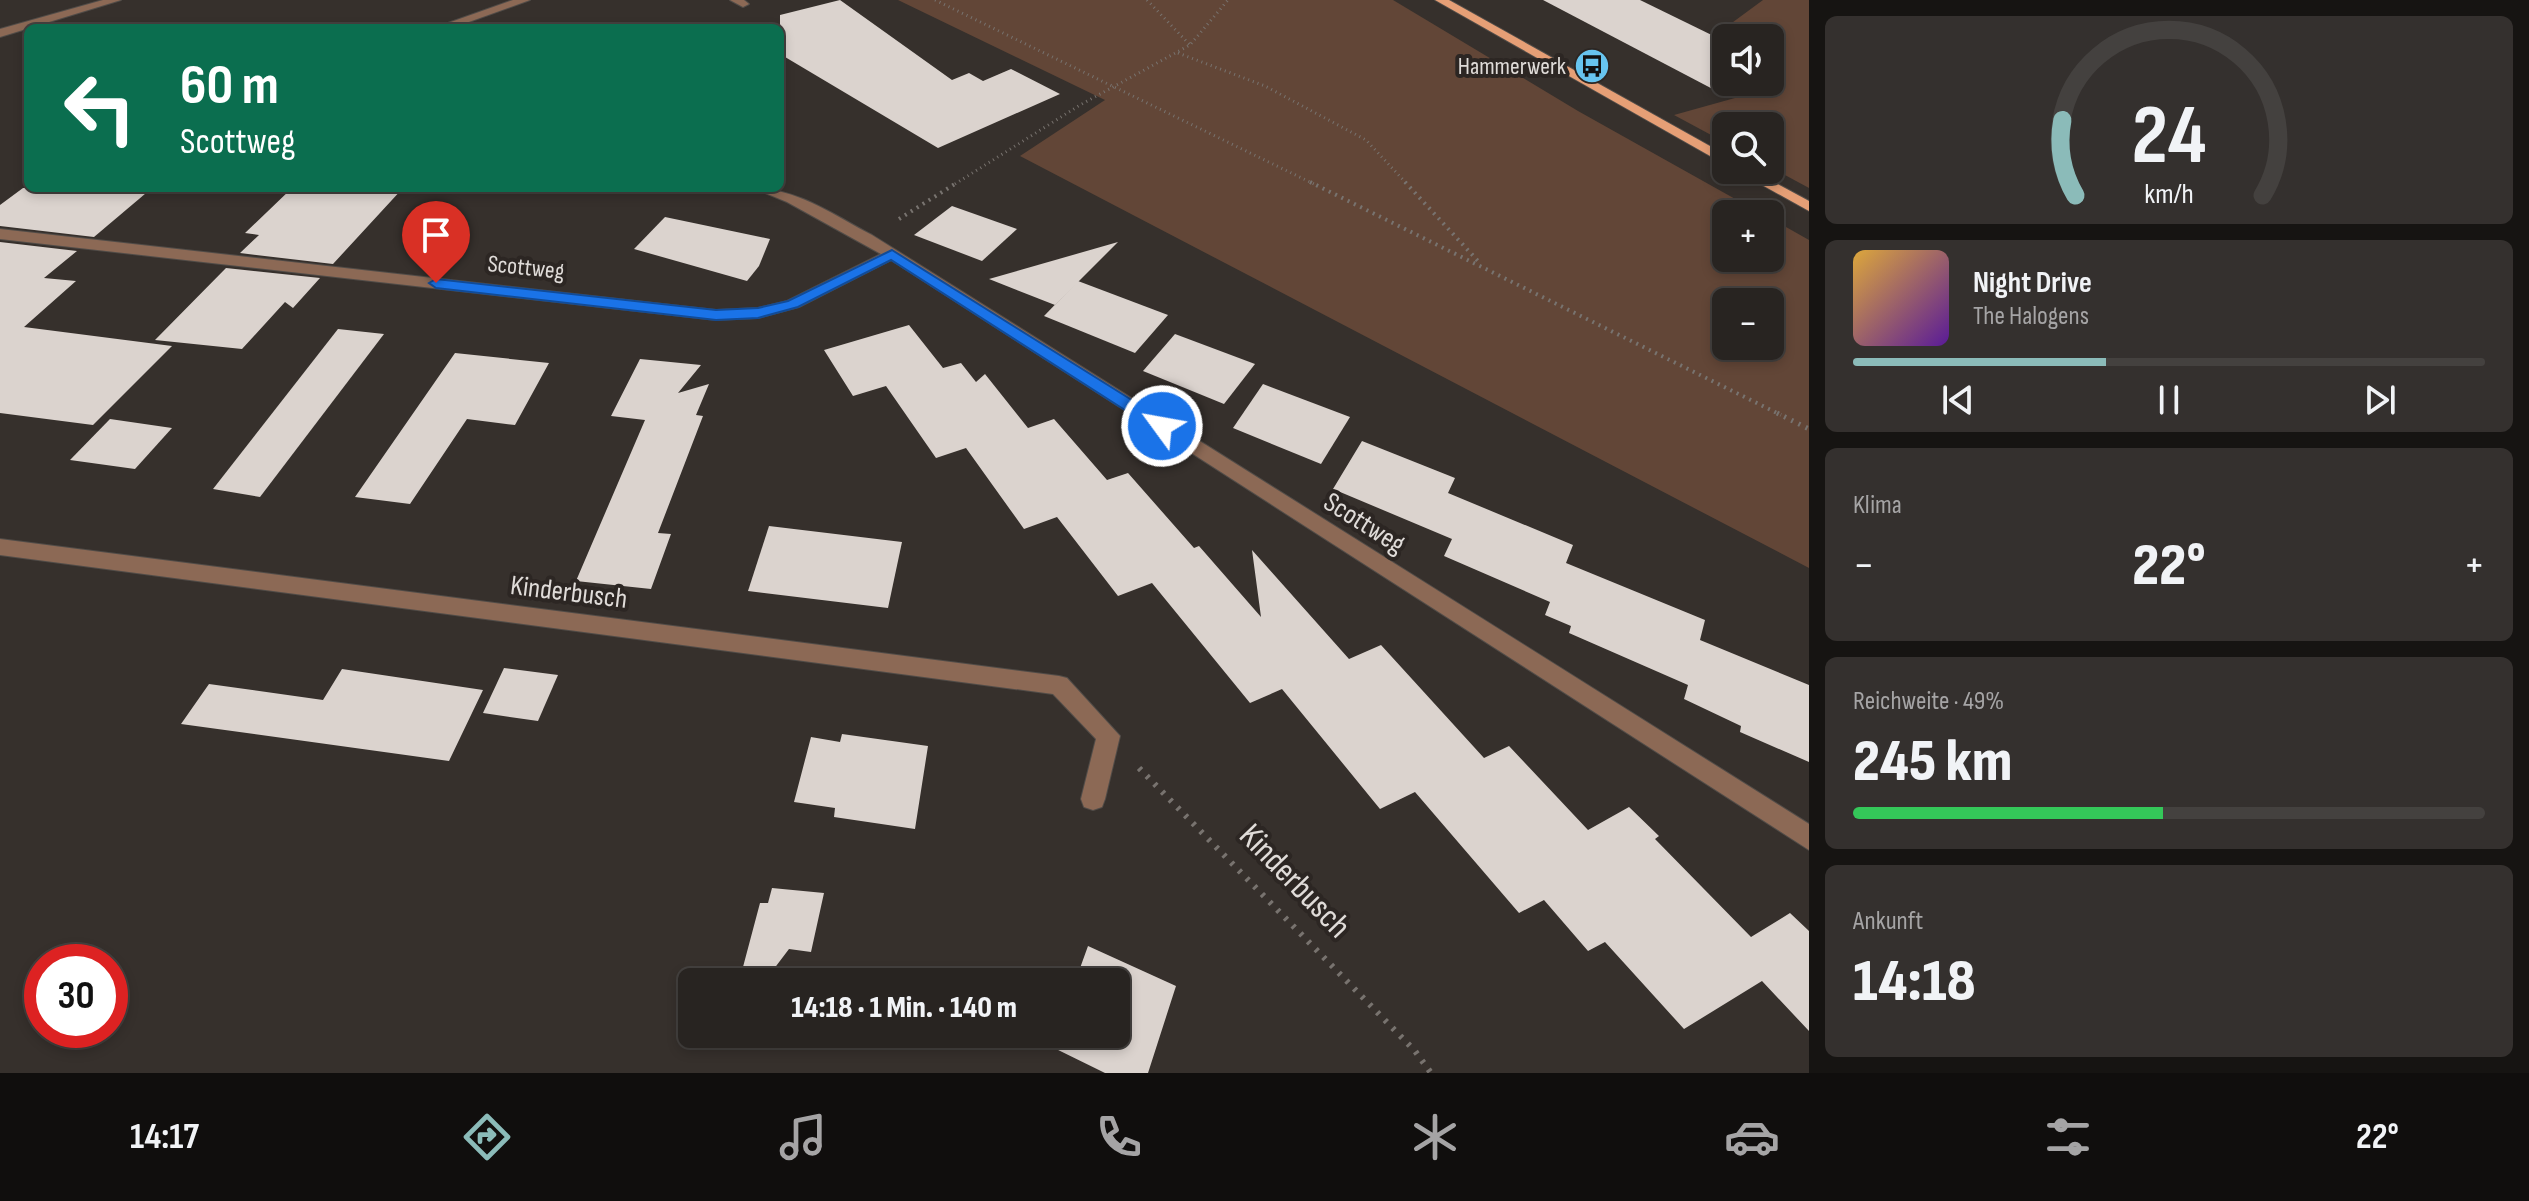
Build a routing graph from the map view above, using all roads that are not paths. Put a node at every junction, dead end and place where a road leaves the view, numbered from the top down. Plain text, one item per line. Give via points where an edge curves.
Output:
1 (115, 0) edge
2 (524, 0) edge
3 (1441, 0) edge
4 (41, 22) junction
5 (34, 24) edge
6 (47, 24) edge
7 (452, 24) edge
8 (24, 27) edge
9 (0, 33) edge
10 (1712, 153) edge
11 (1767, 184) edge
12 (772, 192) edge
13 (1809, 207) edge
14 (0, 234) edge
15 (892, 254) junction
16 (0, 547) edge
17 (1093, 799) dead end
18 (1809, 838) edge

1 - 4 street
2 - 7 street
3 - 10 main road
4 - 5 street
4 - 6 street
8 - 9 street
11 - 13 main road
12 - 15 street, Scottweg
14 - 15 street, Scottweg via 716,315 793,304
15 - 18 street, Scottweg
16 - 17 street, Kinderbusch via 1059,685 1108,736

